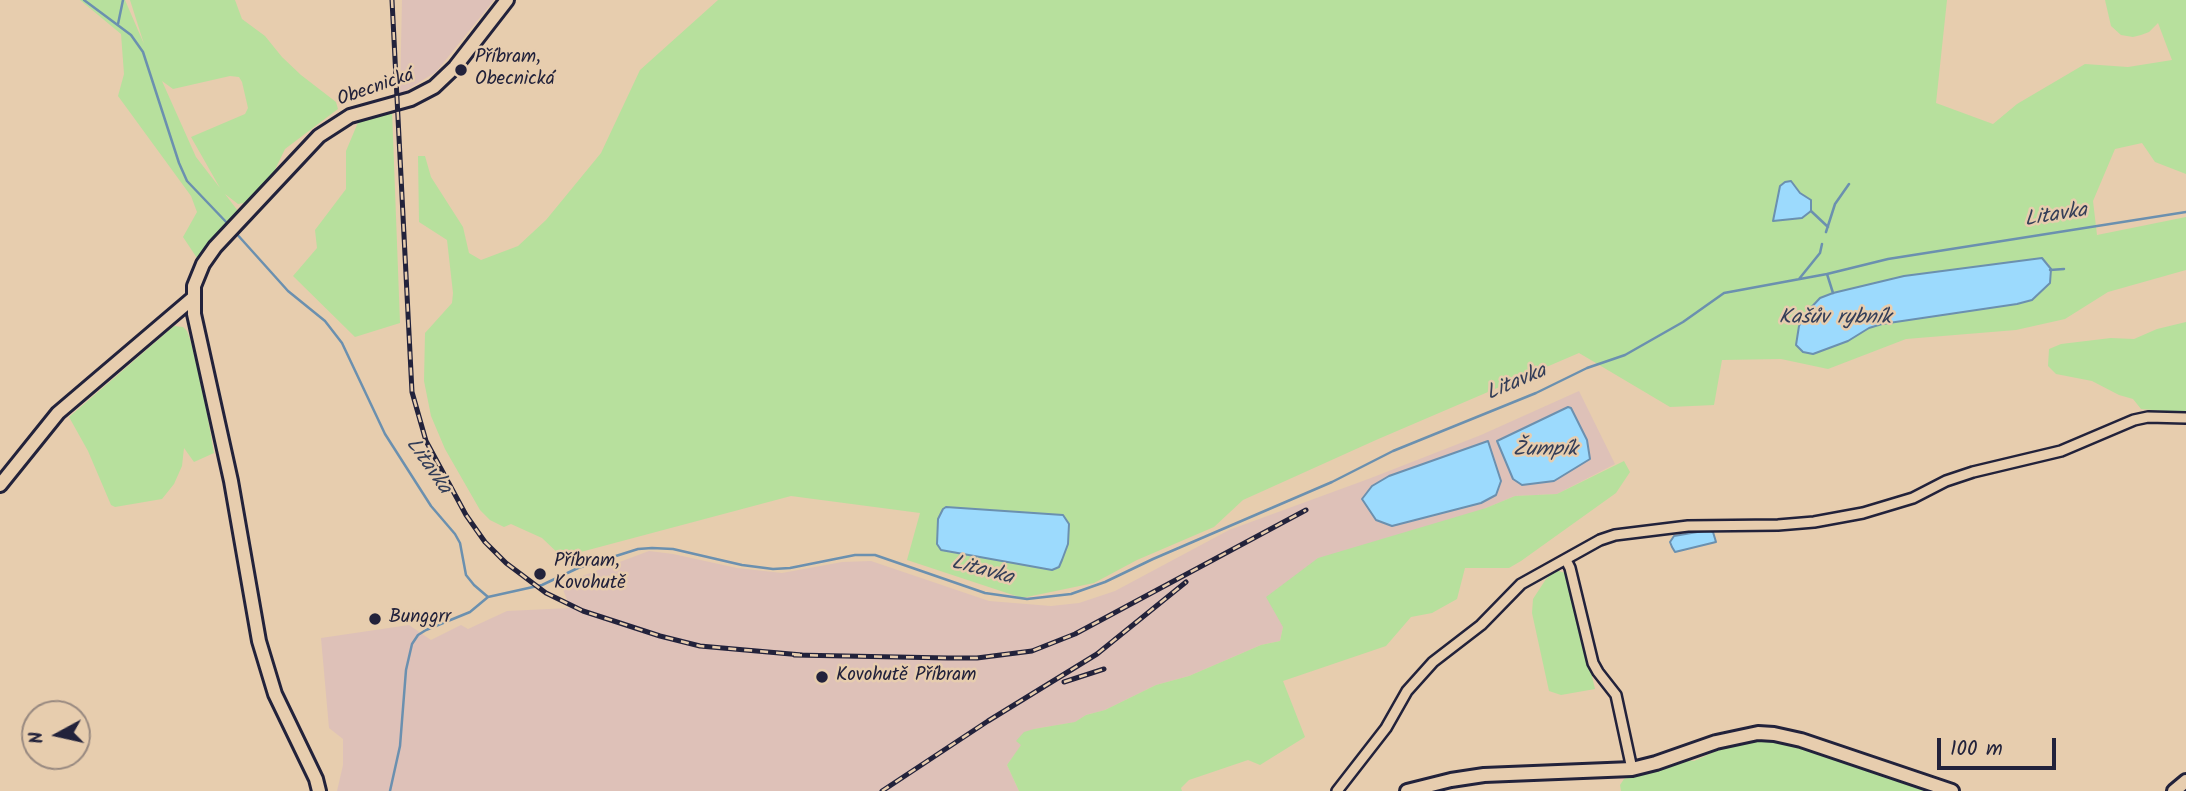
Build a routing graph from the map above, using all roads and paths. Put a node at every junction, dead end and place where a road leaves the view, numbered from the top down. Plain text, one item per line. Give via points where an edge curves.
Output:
1 (507, 0) edge
2 (193, 298) junction
3 (2186, 418) edge
4 (0, 485) edge
5 (1566, 560) junction
6 (1632, 769) junction
7 (2186, 782) edge
8 (319, 791) edge
9 (1337, 791) edge
10 (1407, 791) edge
11 (1952, 791) edge
12 (2174, 791) edge

1 - 2 street, Obecnická via 434,88 366,111 319,136 222,239 197,276
2 - 4 street via 58,413
2 - 8 street via 265,667
3 - 5 street via 2134,420 2061,451 1973,472 1863,513 1790,524 1688,526 1615,535
5 - 6 street via 1593,663 1616,695
5 - 9 street via 1521,584 1421,673
6 - 10 street via 1484,775
6 - 11 street via 1716,742 1774,734
7 - 12 street

